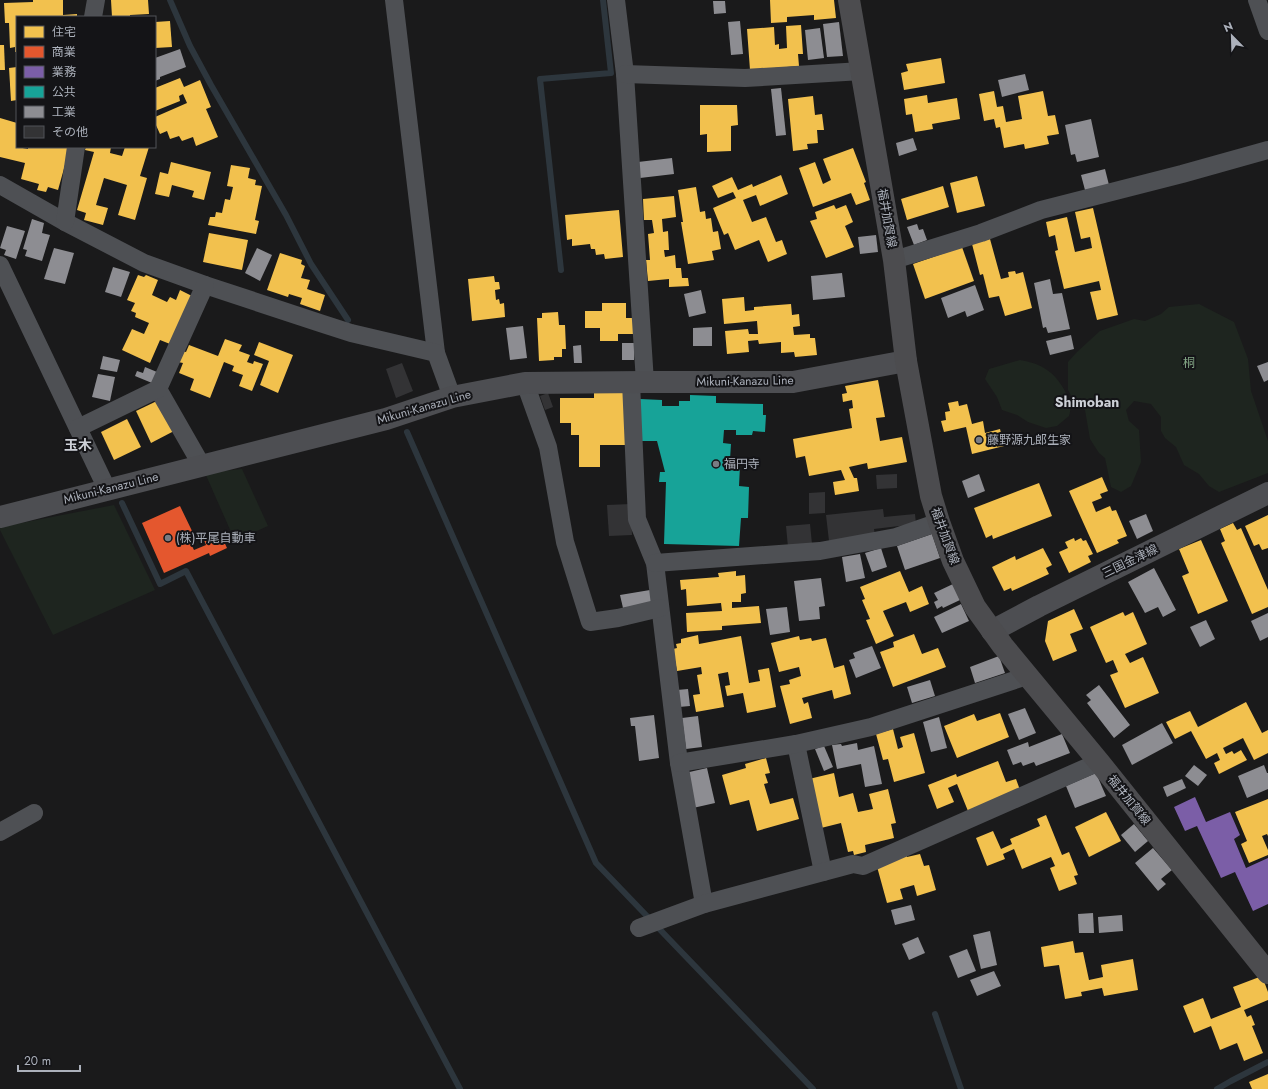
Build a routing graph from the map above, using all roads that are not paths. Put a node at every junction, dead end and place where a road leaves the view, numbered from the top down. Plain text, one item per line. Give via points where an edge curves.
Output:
1 (96, 0) edge
2 (394, 0) edge
3 (616, 0) edge
4 (849, 0) edge
5 (1257, 0) edge
6 (93, 16) edge
7 (1268, 32) edge
8 (862, 71) junction
9 (625, 74) junction
10 (76, 148) edge
11 (1268, 150) edge
12 (0, 185) edge
13 (65, 222) junction
14 (894, 260) junction
15 (0, 266) edge
16 (205, 285) junction
17 (436, 354) junction
18 (906, 361) junction
19 (638, 382) junction
20 (525, 383) junction
21 (158, 389) junction
22 (452, 397) junction
23 (78, 428) junction
24 (202, 466) junction
25 (107, 489) junction
26 (1268, 493) edge
27 (0, 517) edge
28 (938, 522) junction
29 (656, 563) junction
30 (660, 608) junction
31 (992, 631) junction
32 (1027, 676) junction
33 (796, 744) junction
34 (1099, 762) junction
35 (679, 763) junction
36 (34, 813) dead end
37 (0, 832) edge
38 (823, 872) junction
39 (704, 904) junction
40 (639, 928) dead end
41 (1268, 973) edge

1 - 6 street
2 - 17 street
3 - 9 street
4 - 8 main road, 福井加賀線
5 - 7 street
8 - 9 street via 745,78
8 - 14 main road, 福井加賀線
9 - 19 street
10 - 13 street
11 - 14 street via 1041,210 981,233
12 - 13 street
13 - 16 street via 144,263
14 - 18 main road, 福井加賀線
15 - 23 street
16 - 17 street via 351,333
16 - 21 street
17 - 22 street
18 - 19 main road, Mikuni-Kanazu Line via 793,382
18 - 28 main road, 福井加賀線
19 - 20 main road, Mikuni-Kanazu Line
19 - 29 street via 637,519
20 - 22 main road, Mikuni-Kanazu Line
20 - 30 street via 548,447 565,542 590,622
21 - 23 street
21 - 24 street
22 - 24 main road, Mikuni-Kanazu Line via 386,419
23 - 25 street
24 - 25 main road, Mikuni-Kanazu Line
25 - 27 main road, Mikuni-Kanazu Line
26 - 31 main road, 三国金津線
28 - 29 street via 896,537 820,551
28 - 31 main road, 福井加賀線 via 975,608
29 - 30 street
30 - 35 street
31 - 32 main road, 福井加賀線
32 - 33 street via 871,727
32 - 34 main road, 福井加賀線
33 - 35 street
33 - 38 street
34 - 38 street via 863,866 853,864
34 - 41 main road, 福井加賀線
35 - 39 street
36 - 37 street
38 - 39 street
39 - 40 street

